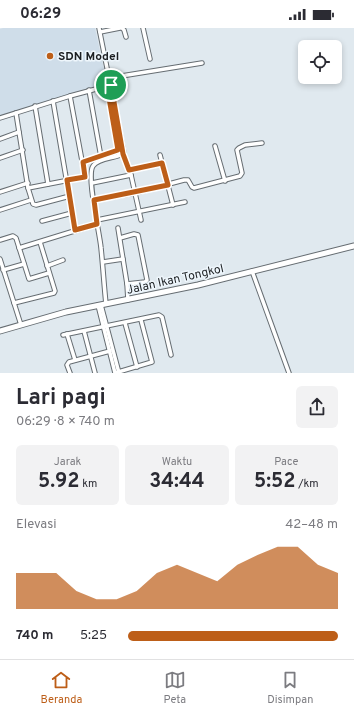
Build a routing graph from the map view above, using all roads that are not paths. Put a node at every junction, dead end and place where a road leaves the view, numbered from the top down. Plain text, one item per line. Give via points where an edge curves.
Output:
1 (120, 28) edge
2 (143, 28) edge
3 (99, 30) edge
4 (126, 37) dead end
5 (150, 59) dead end
6 (202, 63) dead end
7 (109, 78) junction
8 (109, 86) junction
9 (88, 90) junction
10 (70, 96) junction
11 (53, 101) junction
12 (35, 106) junction
13 (16, 113) junction
14 (0, 118) edge
15 (20, 132) junction
16 (0, 139) edge
17 (262, 143) dead end
18 (215, 146) dead end
19 (23, 150) junction
20 (123, 154) junction
21 (160, 155) dead end
22 (101, 157) junction
23 (0, 158) edge
24 (83, 162) junction
25 (162, 163) junction
26 (129, 170) junction
27 (131, 175) junction
28 (67, 180) junction
29 (225, 181) junction
30 (28, 183) junction
31 (92, 183) junction
32 (48, 184) junction
33 (168, 185) junction
34 (28, 188) junction
35 (0, 192) edge
36 (135, 193) junction
37 (70, 196) junction
38 (31, 200) junction
39 (94, 200) junction
40 (185, 202) dead end
41 (173, 205) junction
42 (0, 210) edge
43 (139, 211) junction
44 (72, 213) junction
45 (141, 220) dead end
46 (42, 221) dead end
47 (97, 222) junction
48 (118, 228) dead end
49 (75, 230) junction
50 (120, 238) junction
51 (0, 240) edge
52 (40, 242) junction
53 (354, 246) edge
54 (19, 248) junction
55 (0, 259) edge
56 (123, 259) junction
57 (63, 260) dead end
58 (103, 262) junction
59 (24, 264) junction
60 (47, 266) junction
61 (3, 270) junction
62 (252, 271) junction
63 (49, 273) junction
64 (127, 284) junction
65 (128, 300) junction
66 (14, 303) junction
67 (102, 305) junction
68 (141, 320) junction
69 (125, 323) junction
70 (21, 325) junction
71 (104, 327) junction
72 (0, 331) edge
73 (84, 331) junction
74 (67, 334) junction
75 (62, 335) dead end
76 (111, 351) junction
77 (172, 355) dead end
78 (91, 357) junction
79 (75, 360) junction
80 (137, 367) junction
81 (70, 373) edge
82 (95, 373) edge
83 (117, 373) edge
84 (289, 373) edge

1 - 3 street
1 - 4 street via 124,30
2 - 5 street
3 - 7 street
6 - 7 street
7 - 8 street
8 - 9 street
8 - 20 street
8 - 22 street via 118,150
9 - 10 street
9 - 22 street
10 - 11 street
10 - 24 street
11 - 12 street
11 - 28 street
12 - 13 street
12 - 32 street
13 - 14 street
13 - 15 street
15 - 16 street
15 - 19 street
17 - 29 street via 245,145 237,150 242,175
18 - 29 street
19 - 23 street
19 - 30 street
20 - 26 street
20 - 31 street via 95,164 92,169
21 - 25 street
22 - 24 street
24 - 28 street via 85,177
25 - 26 street
25 - 33 street
26 - 27 street
27 - 31 street
27 - 36 street
28 - 32 street
28 - 37 street
29 - 33 street via 194,188 188,180
30 - 34 street
30 - 35 street
31 - 39 street
32 - 34 street
33 - 36 street
33 - 41 street
34 - 38 street
36 - 39 street
36 - 43 street
37 - 38 street via 36,205
37 - 44 street
38 - 42 street
39 - 47 street
40 - 41 street
41 - 43 street
43 - 45 street
43 - 47 street
44 - 46 street
44 - 49 street
47 - 49 street
47 - 58 street
48 - 50 street
49 - 52 street
50 - 56 street
50 - 64 street via 138,235 147,280
51 - 54 street via 15,236
52 - 54 street
52 - 60 street
53 - 62 street, Jalan Ikan Tongkol
54 - 59 street
55 - 61 street
56 - 58 street
56 - 64 street
57 - 60 street
58 - 67 street
59 - 61 street
59 - 63 street via 30,279
60 - 63 street
61 - 66 street
62 - 65 street, Jalan Ikan Tongkol
62 - 84 street
63 - 66 street via 54,293
64 - 65 street
65 - 67 street, Jalan Ikan Tongkol
66 - 70 street
67 - 70 street, Jalan Ikan Tongkol
67 - 71 street
68 - 69 street
68 - 77 street via 161,316
68 - 80 street via 152,361
69 - 71 street
69 - 80 street
70 - 72 street, Jalan Ikan Tongkol
71 - 73 street
71 - 76 street
73 - 74 street
73 - 78 street
74 - 75 street
74 - 79 street
76 - 78 street
76 - 83 street
78 - 79 street
78 - 82 street
79 - 81 street via 67,364
80 - 83 street

